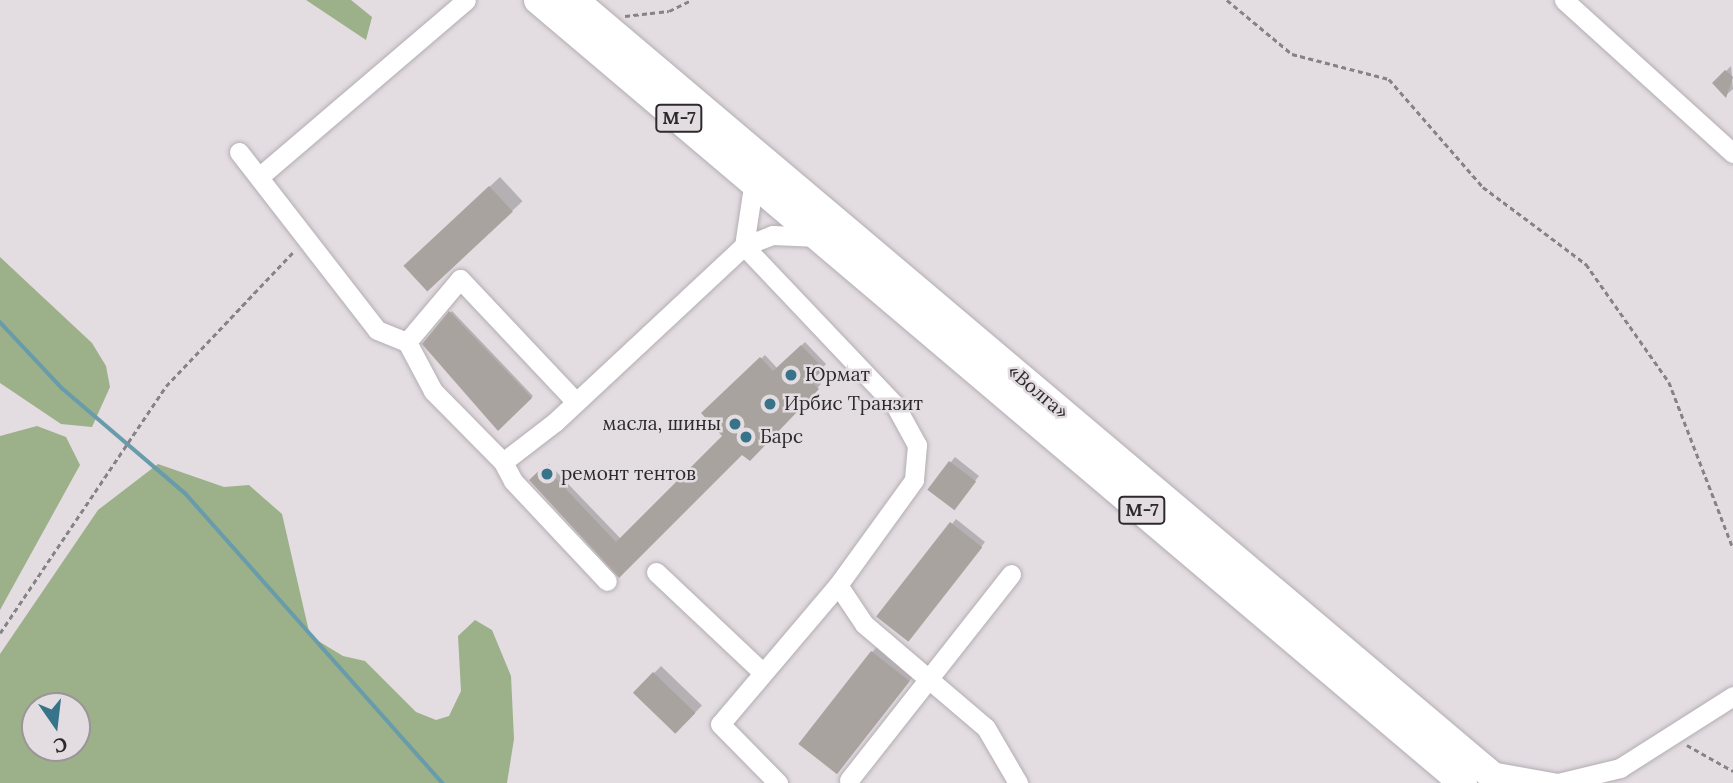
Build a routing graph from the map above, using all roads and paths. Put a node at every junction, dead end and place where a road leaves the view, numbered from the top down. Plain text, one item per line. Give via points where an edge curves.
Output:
1 (466, 0) edge
2 (538, 0) edge
3 (575, 0) edge
4 (692, 0) edge
5 (1227, 0) edge
6 (1564, 0) edge
7 (598, 20) junction
8 (239, 152) dead end
9 (1733, 153) edge
10 (259, 177) junction
11 (754, 180) junction
12 (820, 237) junction
13 (307, 238) junction
14 (744, 246) junction
15 (407, 342) junction
16 (576, 402) junction
17 (503, 461) junction
18 (1733, 548) edge
19 (656, 572) dead end
20 (1011, 574) dead end
21 (607, 581) dead end
22 (838, 586) junction
23 (0, 634) edge
24 (763, 673) junction
25 (929, 681) junction
26 (1733, 696) edge
27 (1668, 733) junction
28 (1733, 771) edge
29 (1615, 775) edge
30 (1484, 778) edge
31 (849, 780) dead end
32 (779, 783) edge
33 (1018, 783) edge
34 (1558, 783) edge

1 - 10 street
2 - 11 highway, «Волга» / М-7
3 - 7 highway, «Волга» / М-7
4 - 7 path via 669,11
5 - 18 path via 1292,54 1389,79 1483,187 1587,264 1669,382
6 - 9 street
7 - 30 highway, «Волга» / М-7
8 - 10 street
10 - 13 street
11 - 12 highway, «Волга» / М-7
11 - 14 street
12 - 14 street via 772,235
12 - 30 highway, «Волга» / М-7
13 - 15 street via 377,330
13 - 23 path via 166,386
14 - 16 street
14 - 22 street via 895,405 917,445 914,480
15 - 16 street via 460,279
15 - 17 street via 433,391
16 - 17 street
17 - 21 street via 513,481
19 - 24 street
20 - 25 street
22 - 24 street
22 - 25 street via 864,624
24 - 32 street via 720,724
25 - 31 street
25 - 33 street via 986,728
26 - 27 street
27 - 28 path
27 - 29 street
29 - 34 street
30 - 34 street

